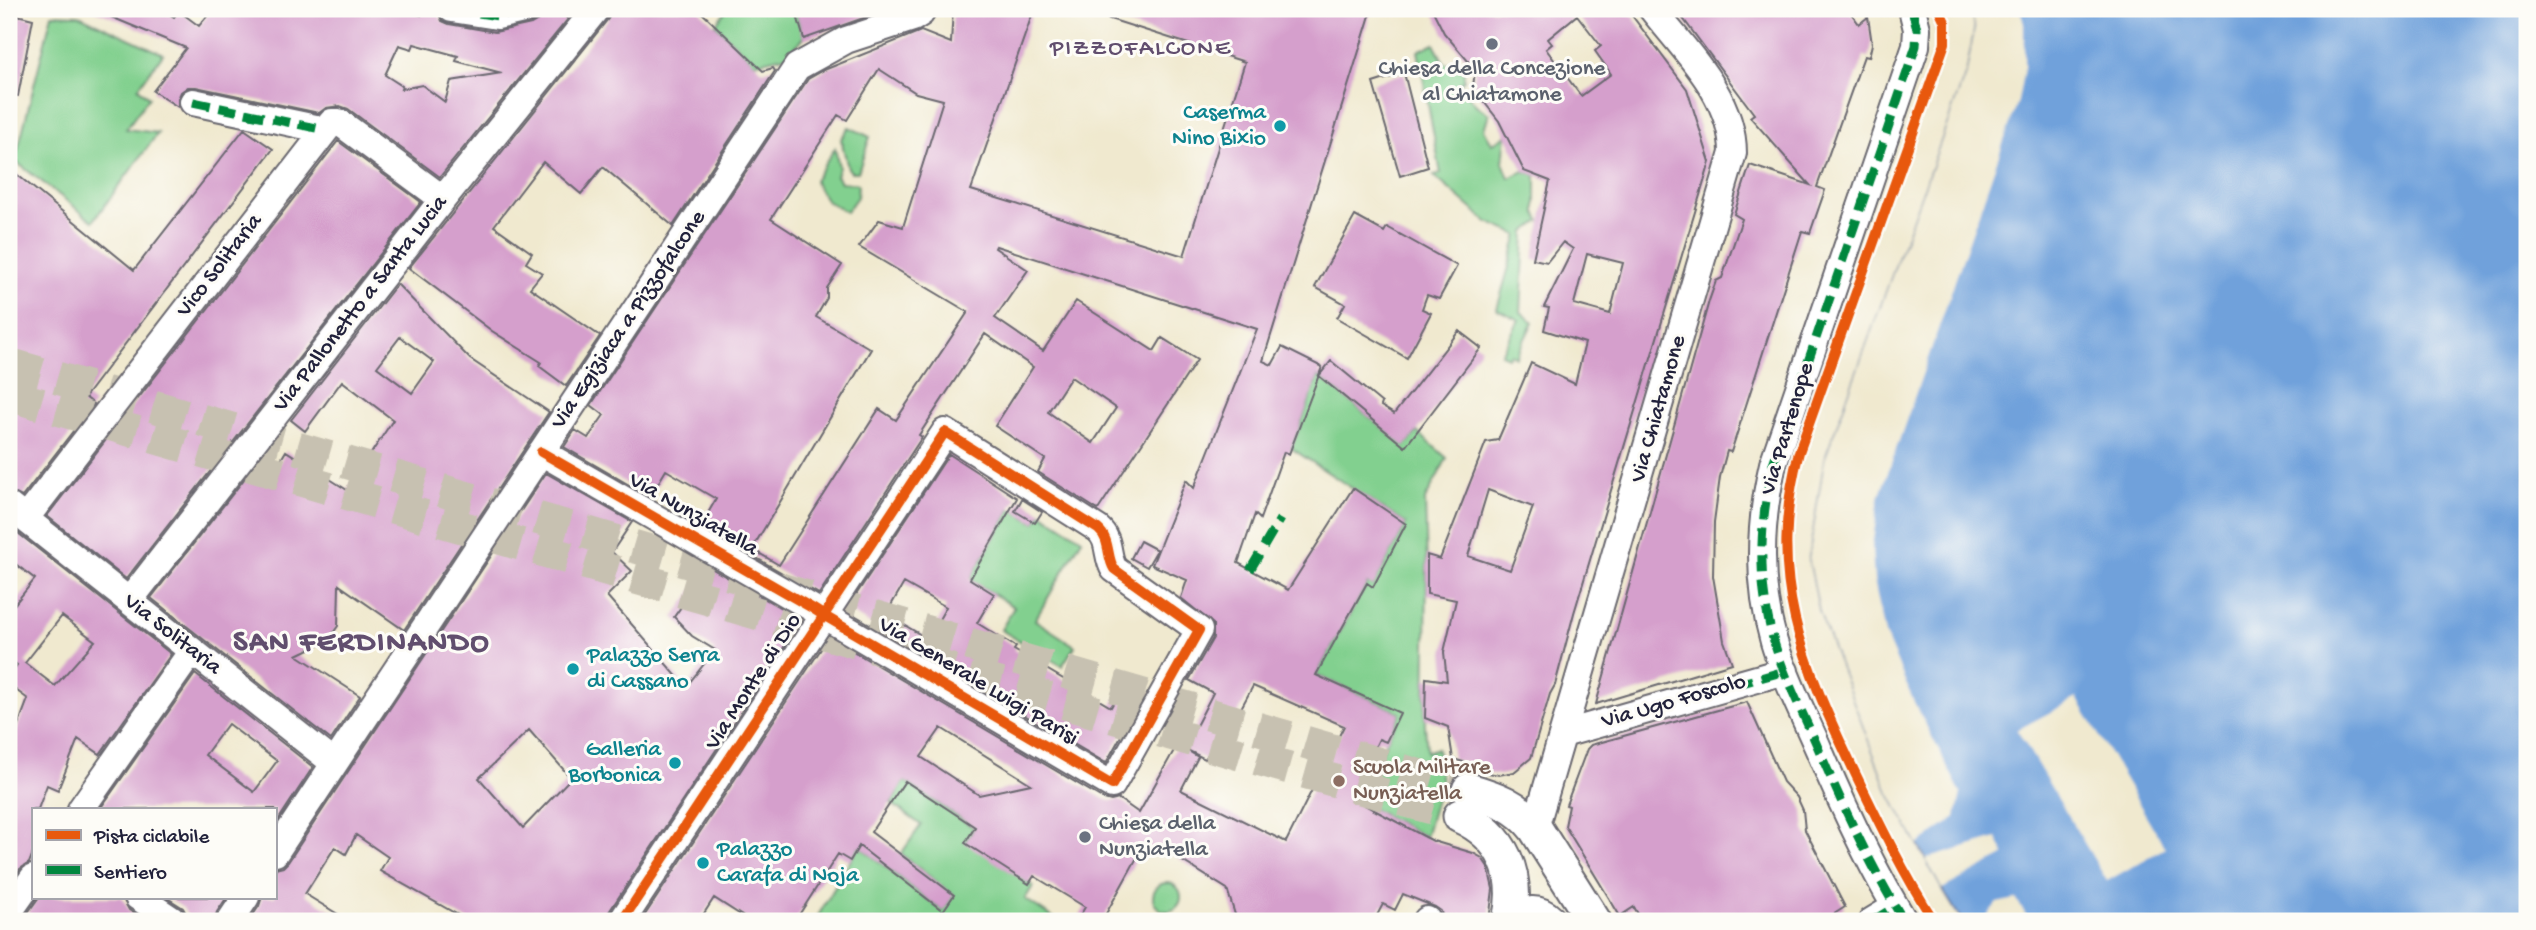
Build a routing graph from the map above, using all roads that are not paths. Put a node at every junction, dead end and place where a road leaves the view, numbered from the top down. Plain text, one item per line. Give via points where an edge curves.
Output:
1 (452, 9) edge
2 (527, 9) edge
3 (596, 9) edge
4 (923, 9) edge
5 (1652, 9) edge
6 (1912, 9) edge
7 (498, 13) edge
8 (192, 102) dead end
9 (325, 130) junction
10 (443, 199) junction
11 (541, 452) junction
12 (17, 513) edge
13 (129, 601) junction
14 (824, 615) junction
15 (192, 651) junction
16 (1785, 671) junction
17 (1563, 734) junction
18 (334, 763) junction
19 (1112, 785) joint
20 (82, 808) edge
21 (1535, 828) junction
22 (276, 851) edge
23 (32, 878) edge
24 (140, 898) edge
25 (245, 898) edge
26 (9, 912) edge
27 (1899, 914) edge
28 (174, 921) edge
29 (230, 921) edge
30 (622, 921) edge
31 (1509, 921) edge
32 (1516, 921) edge
33 (1549, 921) edge
34 (1594, 921) edge
35 (1872, 921) edge

1 - 7 street
2 - 7 street
3 - 10 street, Via Pallonetto a Santa Lucia
4 - 11 street, Via Egiziaca a Pizzofalcone via 913,18 846,40 797,67
5 - 17 street, Via Chiatamone via 1717,96 1730,125 1733,153
6 - 16 street, Via Partenope via 1917,29 1910,63 1767,491 1761,568 1769,622
8 - 9 street
9 - 10 street via 332,122 340,122
9 - 12 street, Vico Solitaria
10 - 13 street, Via Pallonetto a Santa Lucia
11 - 14 street, Via Nunziatella
11 - 18 street, Via Egiziaca a Pizzofalcone
12 - 13 street, Via Solitaria
13 - 15 street, Via Solitaria
14 - 19 street, Via Generale Luigi Parisi
14 - 19 street, Via Monte di Dio via 945,432 1098,529 1106,537 1114,569 1198,628 1198,636
14 - 30 street, Via Monte di Dio
15 - 18 street, Via Solitaria
15 - 20 street
16 - 17 street, Via Ugo Foscolo
16 - 27 street, Via Partenope via 1836,790
17 - 21 street, Via Chiatamone
18 - 22 street, Via Egiziaca a Pizzofalcone
21 - 31 main road via 1512,805 1464,803 1507,858 1513,891
21 - 34 main road
23 - 26 street
24 - 28 street
25 - 29 street
27 - 35 street
32 - 33 main road via 1532,913

